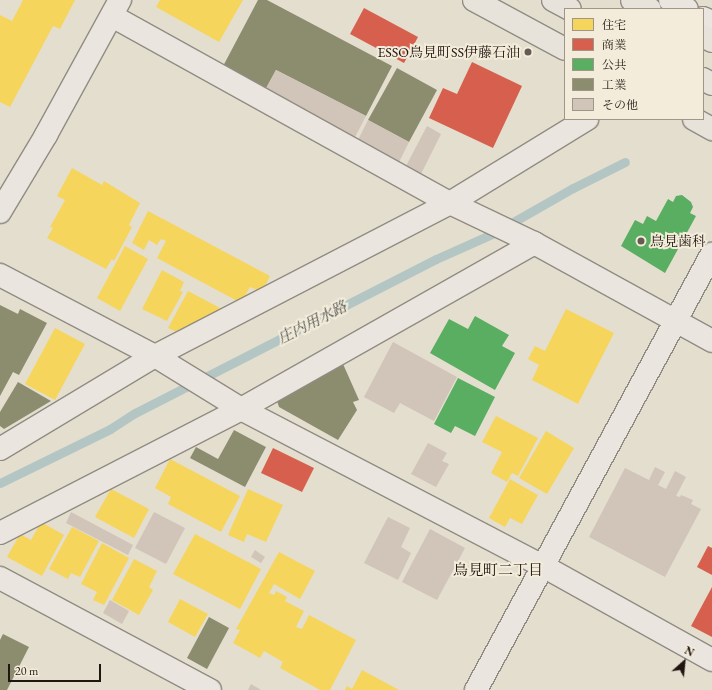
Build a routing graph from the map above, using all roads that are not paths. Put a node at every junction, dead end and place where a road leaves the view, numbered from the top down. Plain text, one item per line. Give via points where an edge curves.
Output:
1 (473, 0) edge
2 (553, 0) edge
3 (632, 0) edge
4 (670, 0) edge
5 (116, 8) edge
6 (568, 8) edge
7 (648, 8) edge
8 (685, 8) edge
9 (564, 48) edge
10 (585, 120) edge
11 (696, 120) edge
12 (702, 120) edge
13 (712, 125) edge
14 (712, 129) edge
15 (450, 203) junction
16 (0, 212) edge
17 (534, 243) junction
18 (712, 254) edge
19 (0, 275) edge
20 (676, 320) junction
21 (712, 341) edge
22 (155, 356) junction
23 (241, 409) junction
24 (0, 449) edge
25 (0, 533) edge
26 (543, 566) junction
27 (0, 578) edge
28 (712, 660) edge
29 (210, 690) edge
30 (476, 690) edge

1 - 9 highway
2 - 6 highway
3 - 7 highway
4 - 8 street
5 - 15 street
5 - 16 street
10 - 15 street
11 - 14 highway
12 - 13 street
15 - 17 street
15 - 22 street
17 - 20 street
17 - 23 street
18 - 20 street
19 - 22 street
20 - 21 street
20 - 26 street
22 - 23 street
22 - 24 street
23 - 25 street
23 - 26 street
26 - 28 street
26 - 30 street
27 - 29 street

